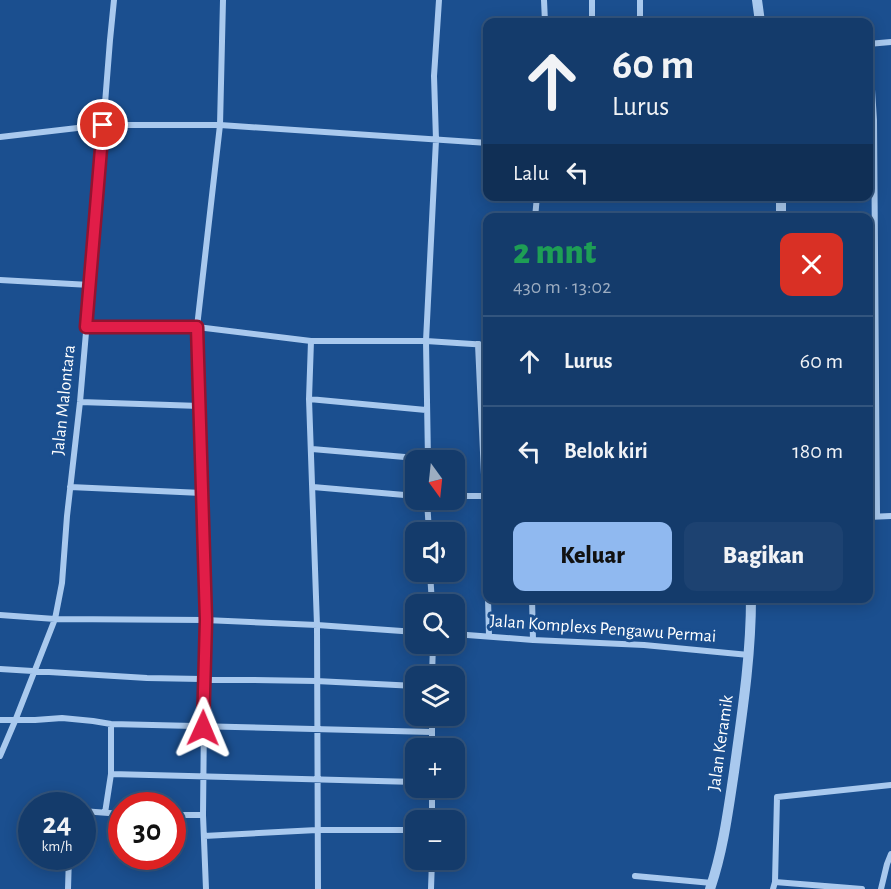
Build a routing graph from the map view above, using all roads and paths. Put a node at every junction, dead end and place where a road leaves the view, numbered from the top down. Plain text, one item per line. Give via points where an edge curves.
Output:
1 (114, 0) edge
2 (223, 0) edge
3 (439, 0) edge
4 (544, 0) edge
5 (592, 0) edge
6 (640, 0) edge
7 (757, 0) edge
8 (545, 18) edge
9 (592, 18) edge
10 (639, 18) edge
11 (759, 18) edge
12 (891, 42) edge
13 (873, 44) edge
14 (873, 105) edge
15 (103, 125) junction
16 (220, 125) junction
17 (0, 137) edge
18 (436, 140) junction
19 (483, 143) edge
20 (0, 280) edge
21 (90, 285) junction
22 (86, 327) junction
23 (197, 327) junction
24 (311, 341) junction
25 (426, 341) junction
26 (478, 344) junction
27 (483, 344) edge
28 (309, 399) junction
29 (80, 402) junction
30 (200, 406) junction
31 (426, 410) junction
32 (483, 439) edge
33 (312, 449) junction
34 (428, 450) edge
35 (405, 458) edge
36 (70, 487) junction
37 (313, 487) junction
38 (202, 493) junction
39 (405, 495) edge
40 (465, 496) edge
41 (483, 496) edge
42 (873, 516) edge
43 (877, 516) junction
44 (891, 516) edge
45 (488, 603) edge
46 (532, 603) edge
47 (751, 603) edge
48 (0, 615) edge
49 (55, 619) junction
50 (206, 620) junction
51 (317, 625) junction
52 (405, 631) edge
53 (465, 635) edge
54 (489, 636) junction
55 (532, 640) junction
56 (749, 655) junction
57 (0, 669) edge
58 (34, 671) junction
59 (204, 678) junction
60 (316, 681) junction
61 (405, 685) edge
62 (0, 720) edge
63 (15, 721) junction
64 (111, 724) junction
65 (432, 726) edge
66 (203, 728) junction
67 (317, 729) junction
68 (432, 732) junction
69 (432, 738) edge
70 (0, 756) edge
71 (111, 774) junction
72 (203, 777) junction
73 (317, 780) junction
74 (405, 782) edge
75 (891, 785) edge
76 (96, 813) edge
77 (105, 813) junction
78 (108, 813) edge
79 (186, 815) edge
80 (203, 815) junction
81 (317, 830) junction
82 (405, 830) edge
83 (204, 836) junction
84 (891, 854) edge
85 (69, 870) edge
86 (432, 870) edge
87 (635, 876) dead end
88 (774, 885) edge
89 (711, 886) edge
90 (68, 889) edge
91 (206, 889) edge
92 (318, 889) edge
93 (431, 889) edge
94 (862, 889) edge
95 (881, 889) edge

1 - 15 street, Jalan Malontara
2 - 16 street
3 - 18 street via 434,76
4 - 8 street
5 - 9 street
6 - 10 street
7 - 11 street
12 - 13 street
14 - 43 street
15 - 16 street
15 - 17 street
15 - 21 street, Jalan Malontara
16 - 18 street
16 - 23 street
18 - 19 street
18 - 25 street
20 - 21 street
21 - 22 street, Jalan Malontara
22 - 23 street
22 - 29 street, Jalan Malontara
23 - 24 street
23 - 30 street
24 - 25 street
24 - 28 street
25 - 26 street
25 - 31 street
26 - 27 street
26 - 32 street
28 - 31 street
28 - 33 street
29 - 30 street
29 - 36 street, Jalan Malontara
30 - 38 street
31 - 34 street
33 - 35 street
33 - 37 street
36 - 38 street
36 - 49 street, Jalan Malontara via 62,584
37 - 39 street
37 - 51 street
38 - 50 street
40 - 41 street
42 - 43 street
43 - 44 street
45 - 54 street
46 - 55 street
47 - 56 street, Jalan Keramik
48 - 49 street
49 - 50 street
49 - 58 street, Jalan Malontara
50 - 51 street
50 - 59 street
51 - 52 street
51 - 60 street
53 - 54 street, Jalan Komplexs Pengawu Permai
54 - 55 street, Jalan Komplexs Pengawu Permai
55 - 56 street, Jalan Komplexs Pengawu Permai
56 - 89 street, Jalan Keramik via 724,839
57 - 58 street
58 - 59 street
58 - 63 street, Jalan Malontara
59 - 60 street
59 - 66 street
60 - 61 street
60 - 67 street
62 - 63 street
63 - 64 street via 62,718
63 - 70 street, Jalan Malontara
64 - 66 street
64 - 71 street
65 - 68 street
66 - 67 street
66 - 72 street
67 - 68 street
67 - 73 street
68 - 69 street
71 - 72 street
71 - 77 street
72 - 73 street
72 - 80 street
73 - 74 street
73 - 81 street
75 - 88 street via 777,797
76 - 77 street
77 - 78 street
79 - 80 street
80 - 83 street
81 - 82 street
81 - 83 street
81 - 92 street
83 - 91 street
84 - 95 street
85 - 90 street
86 - 93 street
87 - 89 street
88 - 94 street

